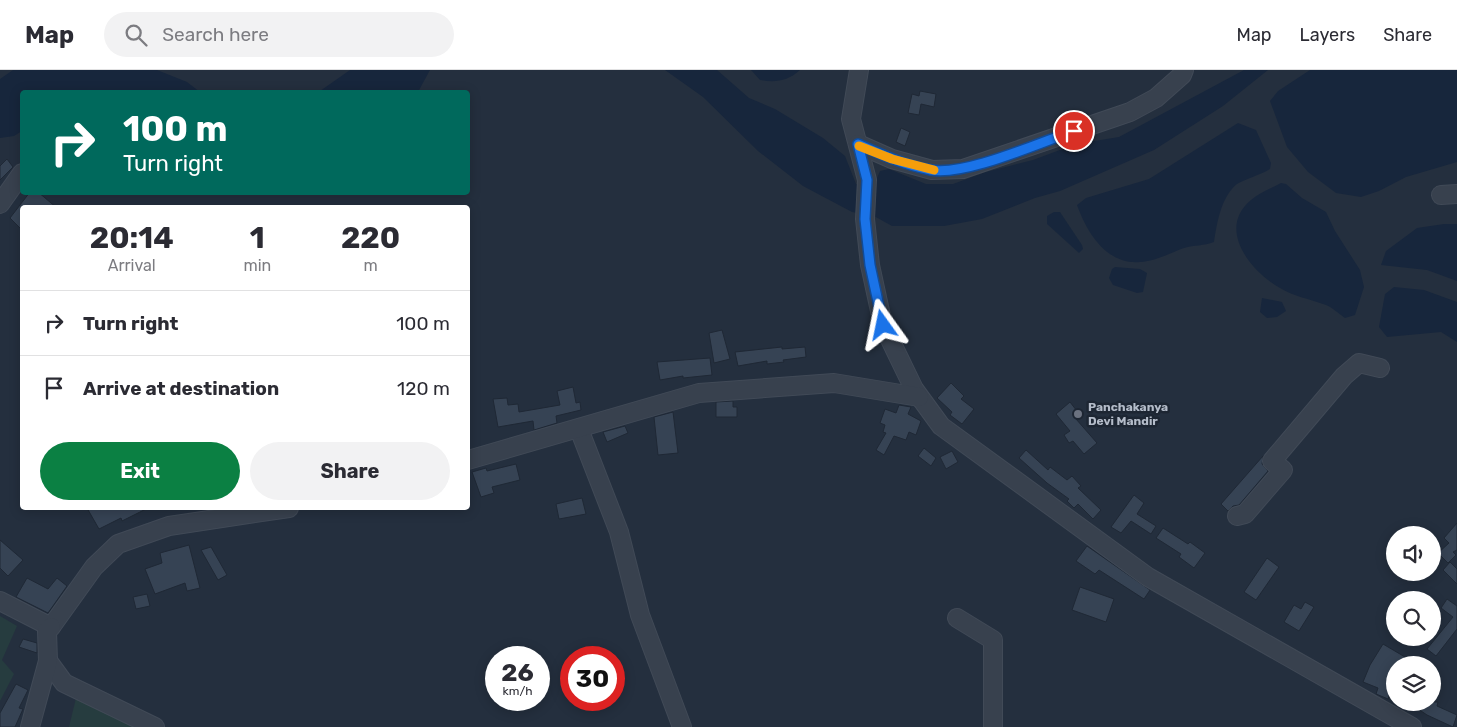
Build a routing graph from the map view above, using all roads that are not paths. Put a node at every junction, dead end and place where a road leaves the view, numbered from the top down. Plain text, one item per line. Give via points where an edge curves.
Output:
1 (859, 70) edge
2 (1184, 70) edge
3 (858, 144) junction
4 (20, 177) edge
5 (0, 204) edge
6 (1380, 368) dead end
7 (919, 397) junction
8 (579, 428) junction
9 (470, 459) edge
10 (276, 510) edge
11 (1236, 516) dead end
12 (0, 601) edge
13 (957, 618) dead end
14 (51, 627) junction
15 (48, 661) junction
16 (30, 727) edge
17 (154, 727) edge
18 (682, 727) edge
19 (993, 727) edge
20 (1412, 727) edge

1 - 3 street via 850,119
2 - 3 street via 1156,98 1130,112 963,169 932,170 892,159
3 - 7 street via 867,180 865,219 870,265 883,325
4 - 5 street
6 - 11 street via 1359,363 1344,376 1272,460 1283,470 1245,514
7 - 8 street via 834,383 699,393
7 - 20 street via 941,426 1148,578
8 - 9 street
8 - 18 street via 619,532 640,615
10 - 14 street via 169,526 118,544 94,567
12 - 14 street
13 - 19 street via 993,640
14 - 15 street via 47,631
15 - 16 street
15 - 17 street via 64,683

